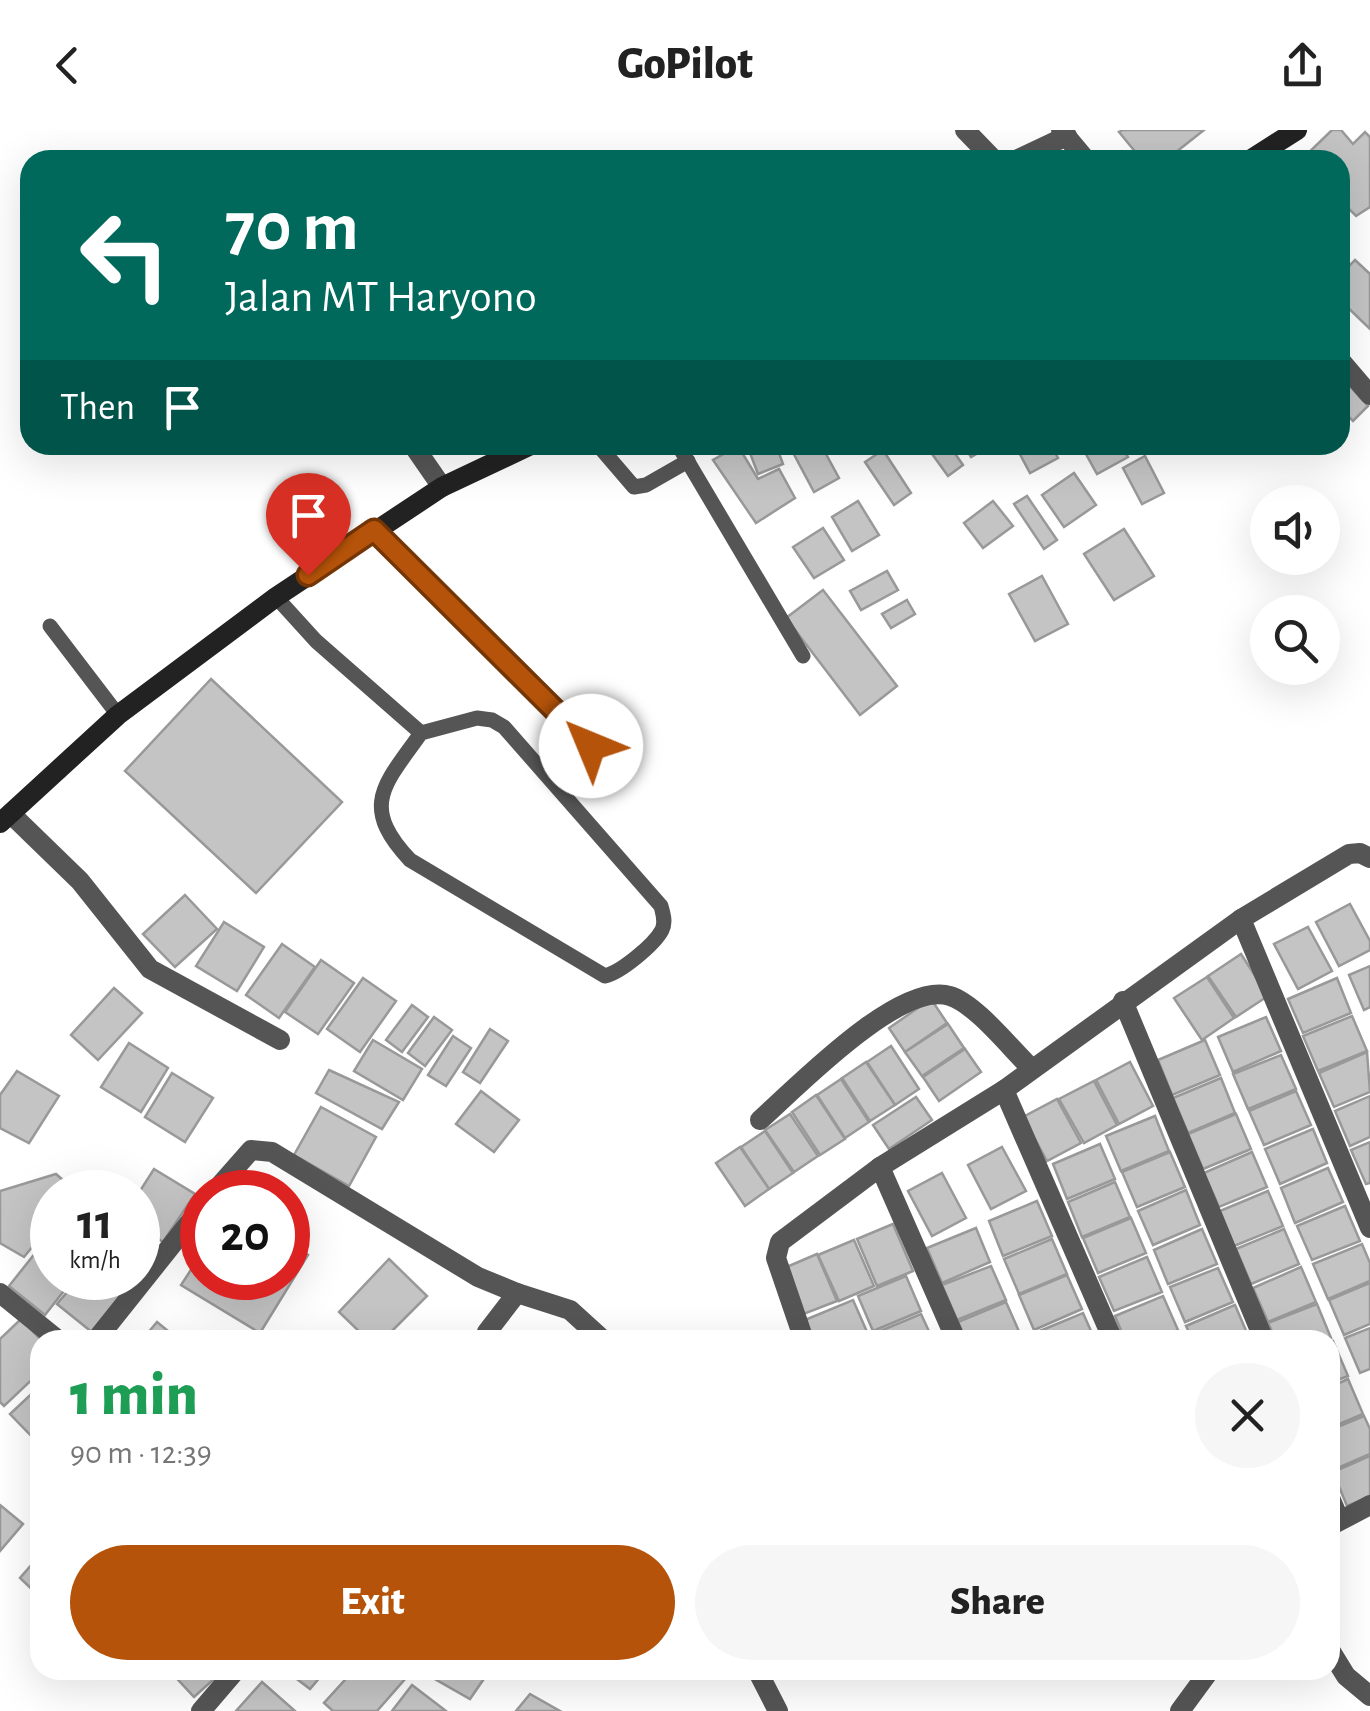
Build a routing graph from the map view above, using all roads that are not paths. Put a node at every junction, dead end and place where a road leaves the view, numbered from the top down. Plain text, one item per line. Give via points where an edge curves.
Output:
1 (965, 130) edge
2 (1297, 130) edge
3 (1064, 133) edge
4 (984, 150) edge
5 (1034, 150) edge
6 (1266, 150) edge
7 (1350, 372) edge
8 (1370, 396) edge
9 (420, 455) edge
10 (511, 455) edge
11 (607, 455) edge
12 (684, 455) edge
13 (688, 461) junction
14 (442, 487) junction
15 (374, 530) junction
16 (276, 597) junction
17 (50, 626) dead end
18 (803, 656) dead end
19 (118, 714) junction
20 (422, 732) junction
21 (591, 746) dead end
22 (6, 818) edge
23 (1370, 858) edge
24 (1241, 920) junction
25 (1123, 1001) junction
26 (280, 1040) dead end
27 (1030, 1068) junction
28 (1004, 1090) junction
29 (760, 1120) dead end
30 (880, 1167) junction
31 (233, 1170) edge
32 (302, 1170) edge
33 (310, 1175) edge
34 (1370, 1228) edge
35 (180, 1235) edge
36 (0, 1293) edge
37 (517, 1294) junction
38 (46, 1330) edge
39 (104, 1330) edge
40 (491, 1330) edge
41 (592, 1330) edge
42 (801, 1330) edge
43 (952, 1330) edge
44 (1109, 1330) edge
45 (1260, 1330) edge
46 (1370, 1505) edge
47 (1340, 1519) edge
48 (1340, 1666) edge
49 (227, 1680) edge
50 (762, 1680) edge
51 (1203, 1680) edge
52 (1370, 1696) edge
53 (201, 1711) edge
54 (778, 1711) edge
55 (1180, 1711) edge

1 - 4 street
2 - 6 main road
3 - 5 street
7 - 8 street
9 - 14 street
10 - 14 main road
11 - 13 lane via 634,487
12 - 13 lane
13 - 18 lane
14 - 15 main road
15 - 16 main road
15 - 21 lane
16 - 19 main road
16 - 20 lane
17 - 19 lane
19 - 22 main road
20 - 20 lane via 382,789 391,838 410,860 605,976 618,973 661,932 661,906 504,727 477,718
22 - 26 street via 80,881 150,968
23 - 24 street via 1349,854
24 - 25 street
24 - 34 street
25 - 27 street
25 - 45 street
27 - 28 street
27 - 29 street via 962,1002 925,996 879,1016
28 - 30 street
28 - 44 street
30 - 42 street via 776,1247
30 - 43 street
31 - 32 street via 251,1150 272,1152
33 - 37 street
35 - 39 street
36 - 38 street
37 - 40 street
37 - 41 street via 570,1310
46 - 47 street
48 - 52 street
49 - 53 street
50 - 54 street
51 - 55 street

